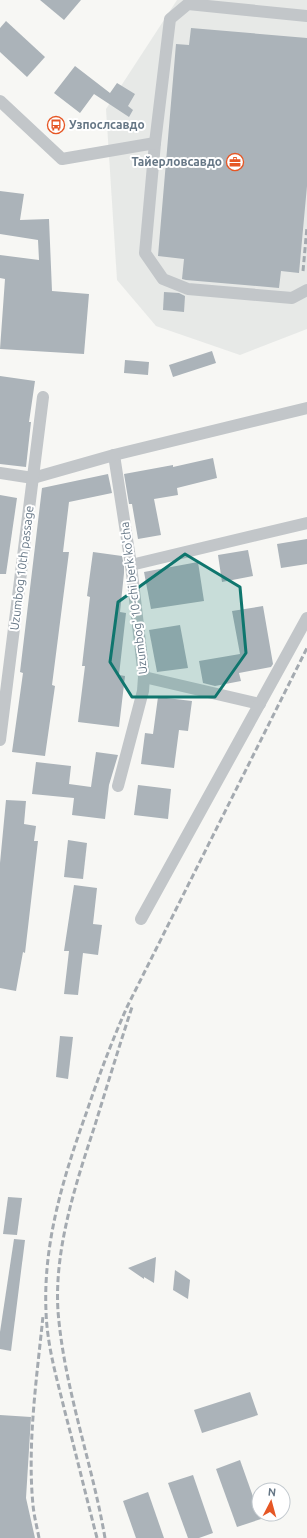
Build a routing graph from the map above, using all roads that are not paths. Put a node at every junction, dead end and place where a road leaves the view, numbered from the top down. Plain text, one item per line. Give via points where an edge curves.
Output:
1 (307, 16) edge
2 (0, 101) edge
3 (155, 143) junction
4 (307, 290) edge
5 (43, 396) dead end
6 (307, 408) edge
7 (114, 455) junction
8 (0, 473) edge
9 (33, 478) junction
10 (307, 523) edge
11 (131, 565) junction
12 (307, 618) edge
13 (144, 677) junction
14 (260, 704) junction
15 (0, 740) edge
16 (118, 786) dead end
17 (140, 919) dead end

1 - 3 street via 188,4 170,19
2 - 3 street via 62,159
3 - 4 street via 145,253 163,279 188,289 292,298
5 - 9 street, Uzumbog 10th passage
6 - 7 street
7 - 9 street
7 - 11 street, Uzumbog' 10-chi berk ko'cha
8 - 9 street
9 - 15 street, Uzumbog 10th passage
10 - 11 street
11 - 13 street, Uzumbog' 10-chi berk ko'cha
12 - 14 street
13 - 14 street
13 - 16 street, Uzumbog' 10-chi berk ko'cha via 143,691
14 - 17 street

